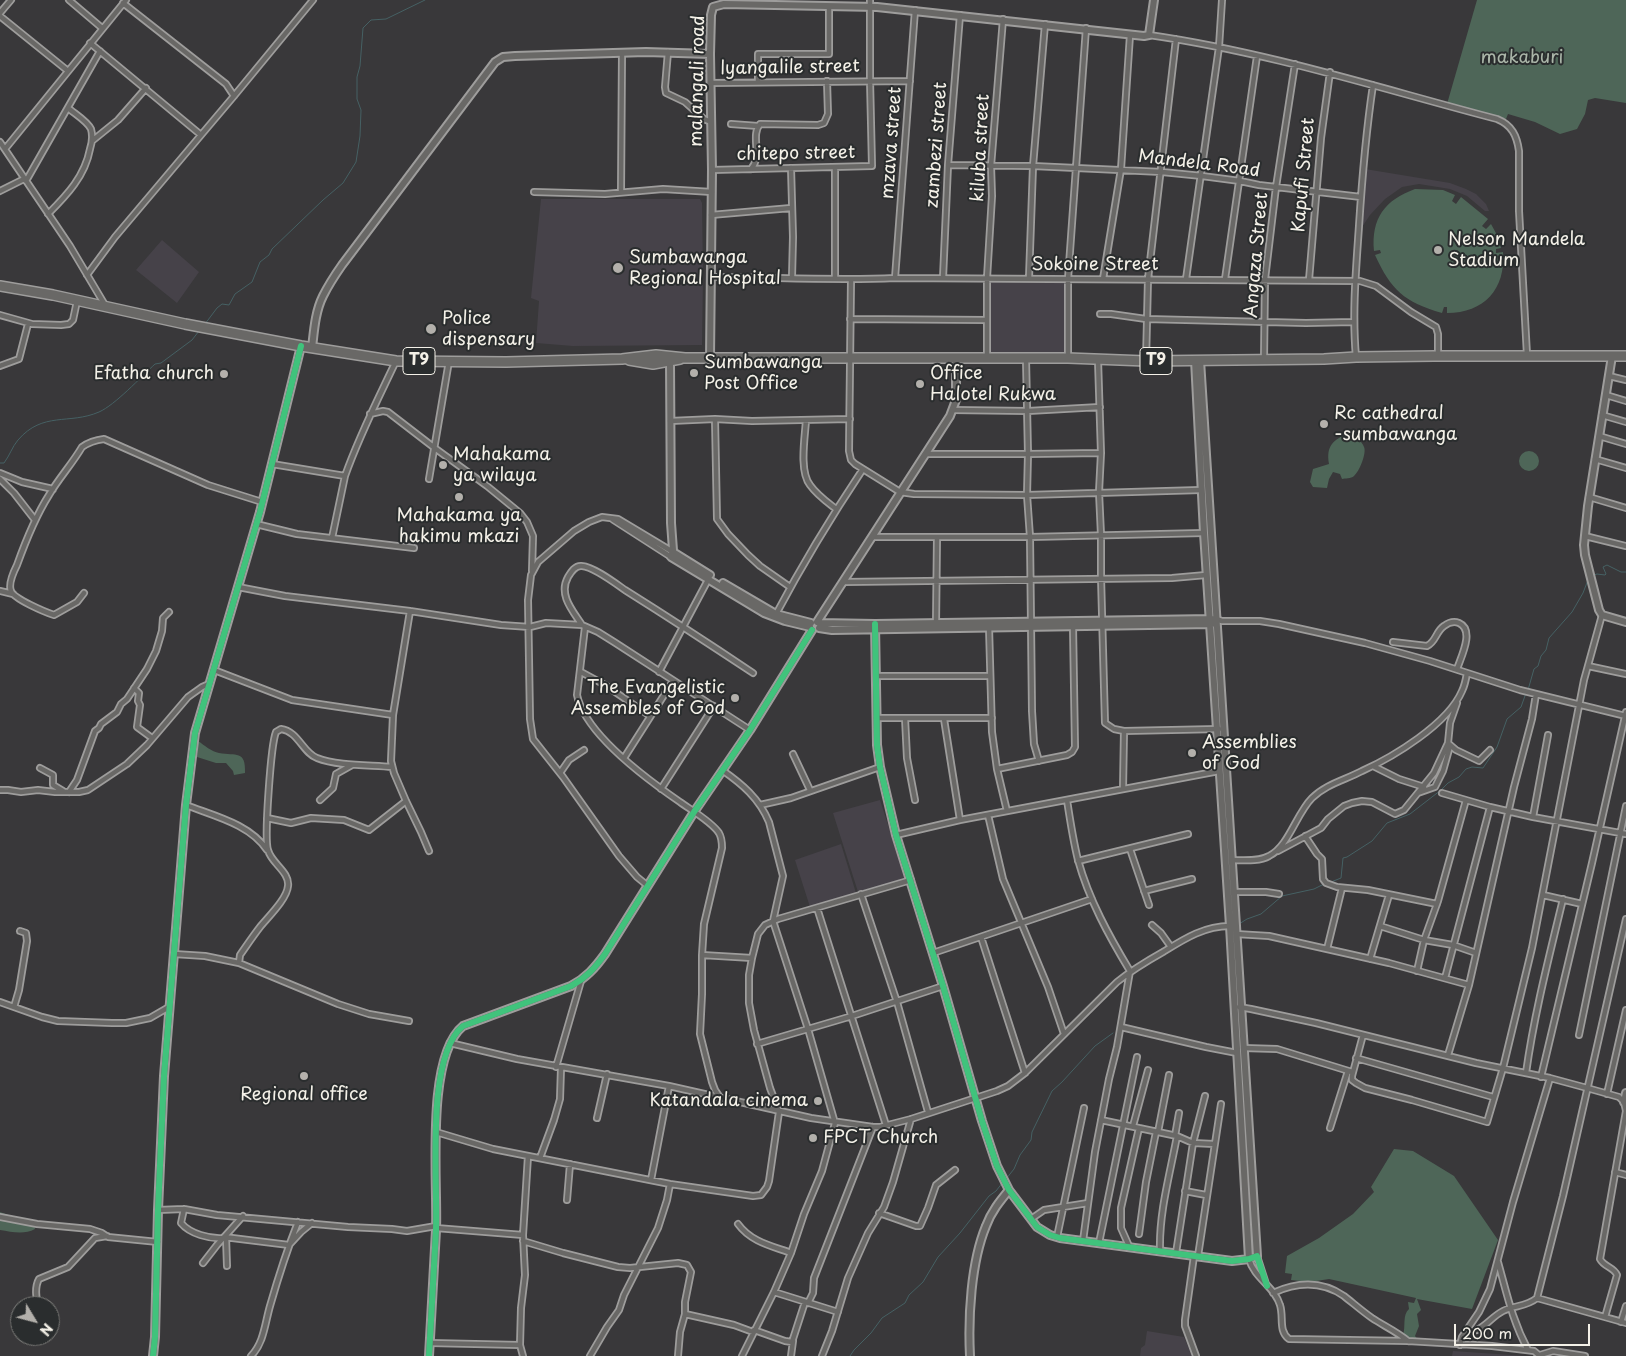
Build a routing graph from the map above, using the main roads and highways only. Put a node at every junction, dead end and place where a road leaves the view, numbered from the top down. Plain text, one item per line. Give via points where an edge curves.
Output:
1 (0, 286) edge
2 (1626, 356) edge
3 (685, 358) junction
4 (655, 359) junction

1 - 4 highway, T9 via 301,346 396,361
2 - 3 highway, T9 via 1146,361
3 - 4 highway, T9
3 - 4 highway, T9 via 670,362

